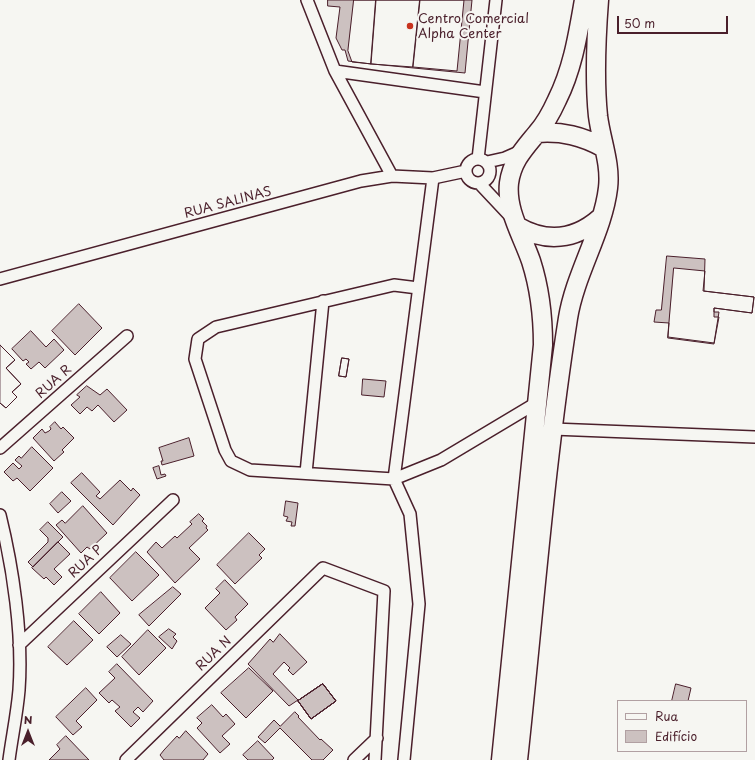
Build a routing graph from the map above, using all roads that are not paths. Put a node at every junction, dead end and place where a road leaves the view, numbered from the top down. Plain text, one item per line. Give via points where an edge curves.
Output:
1 (307, 0) edge
2 (496, 0) edge
3 (584, 0) edge
4 (599, 0) edge
5 (335, 71) junction
6 (485, 92) junction
7 (537, 133) junction
8 (604, 148) junction
9 (521, 150) junction
10 (482, 160) junction
11 (466, 171) junction
12 (392, 176) junction
13 (433, 178) junction
14 (478, 183) junction
15 (600, 218) junction
16 (517, 226) junction
17 (0, 279) edge
18 (418, 288) junction
19 (324, 301) junction
20 (126, 336) dead end
21 (538, 402) junction
22 (553, 429) junction
23 (755, 437) edge
24 (0, 448) edge
25 (306, 473) junction
26 (394, 479) junction
27 (173, 500) dead end
28 (0, 515) edge
29 (10, 553) junction
30 (0, 562) edge
31 (19, 645) junction
32 (377, 738) junction
33 (9, 760) edge
34 (126, 760) edge
35 (354, 760) edge
36 (375, 760) edge
37 (404, 760) edge
38 (501, 760) edge
39 (518, 760) edge

1 - 5 street
2 - 6 street
3 - 7 main road via 577,41 565,82
4 - 8 main road via 595,76 598,118
5 - 6 street
5 - 12 street
6 - 10 street
7 - 8 main road via 570,134
7 - 9 main road
8 - 15 main road via 608,186
9 - 10 street via 505,158
9 - 16 main road via 515,160 509,183 510,205
10 - 11 street via 470,162
10 - 14 street via 491,170 487,179
11 - 13 street, RUA SALINAS
11 - 14 street via 470,180
12 - 13 street, RUA SALINAS
12 - 17 street, RUA SALINAS via 361,181
13 - 18 street
14 - 16 street via 501,205
15 - 16 main road via 582,231 560,238 538,236
15 - 22 main road via 569,315
16 - 21 main road via 531,262 541,303 543,345
18 - 19 street via 394,285
18 - 26 street
19 - 25 street
19 - 25 street via 216,327 198,339 195,359 231,461 250,470
20 - 24 street, RUA R
21 - 26 street via 441,460
21 - 38 main road
22 - 23 street
22 - 39 main road
25 - 26 street
26 - 37 street via 410,514 419,604
27 - 31 street, RUA P
28 - 29 street
29 - 30 street
29 - 31 street
31 - 33 street via 19,690
32 - 34 street, RUA N via 384,591 322,568
32 - 35 street
32 - 36 street

